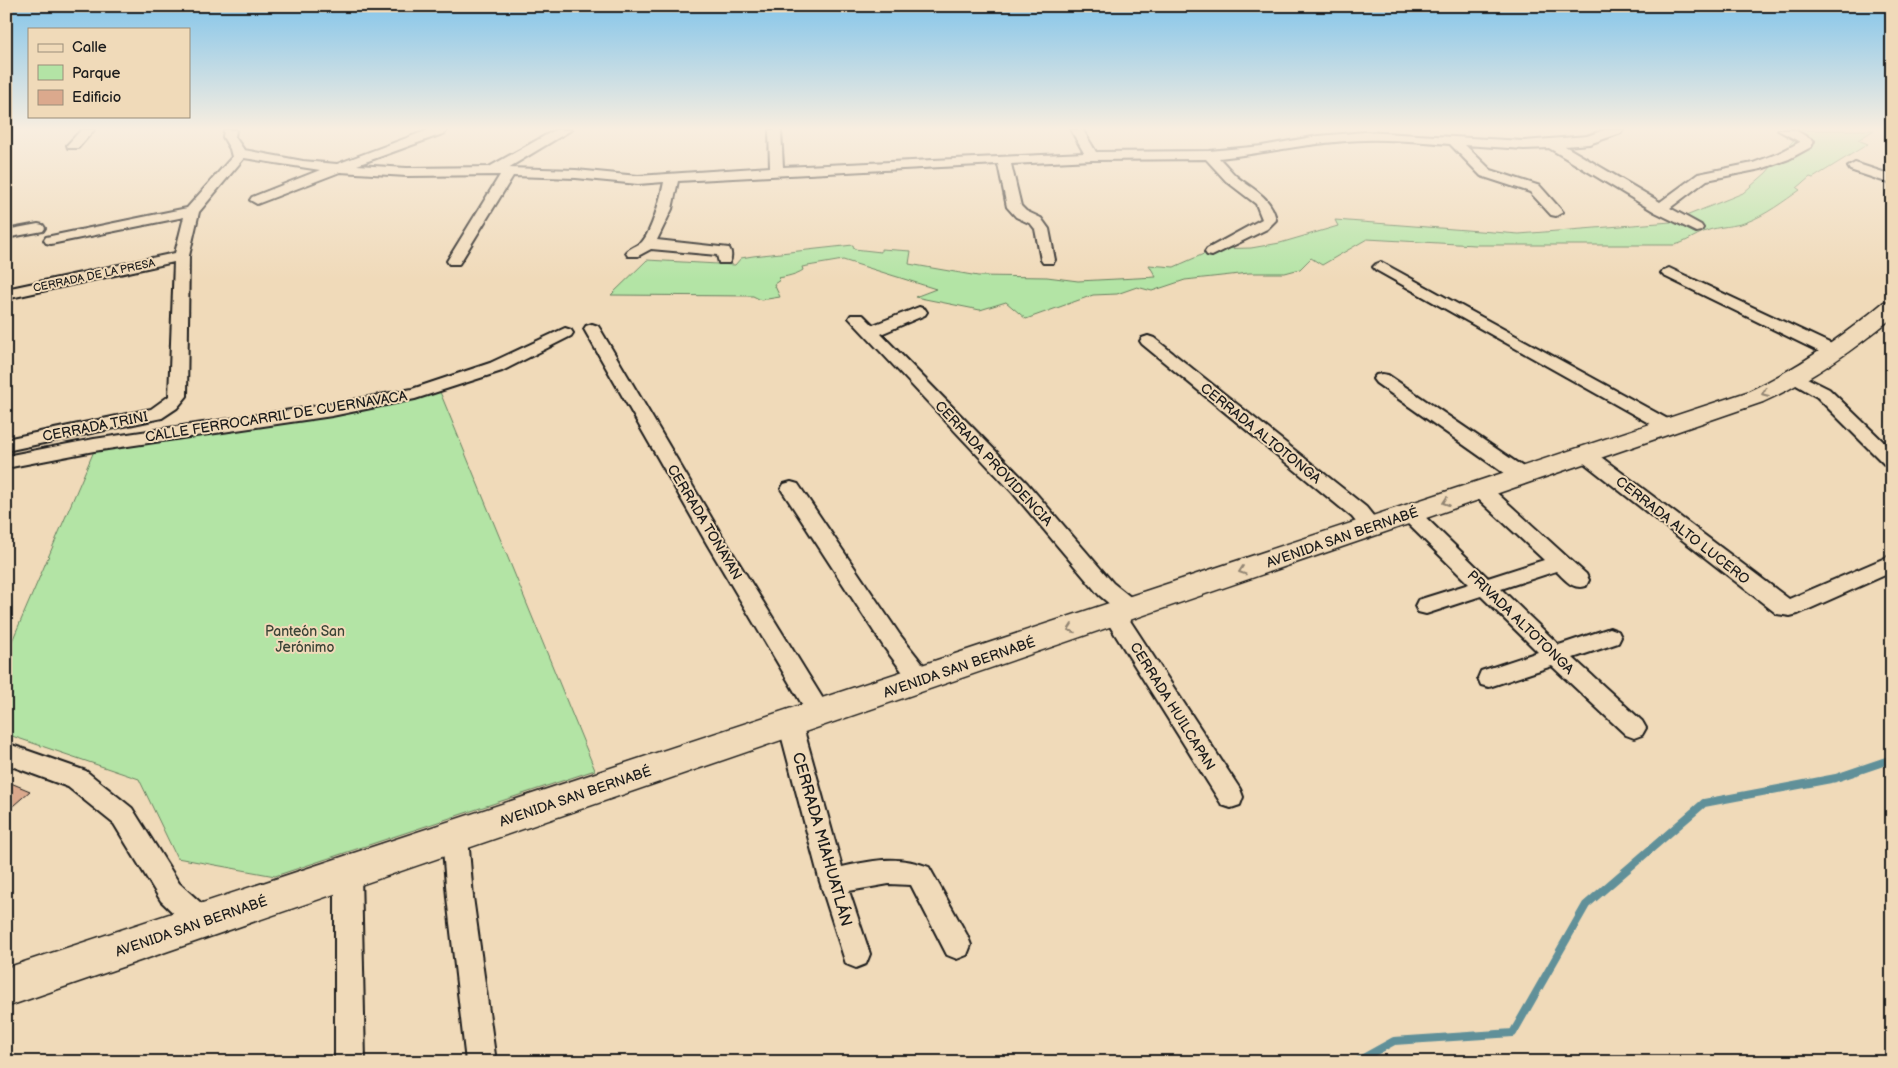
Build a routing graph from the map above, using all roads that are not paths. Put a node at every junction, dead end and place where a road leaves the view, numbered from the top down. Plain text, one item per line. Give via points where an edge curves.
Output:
1 (221, 180) edge
2 (308, 180) edge
3 (504, 180) edge
4 (671, 180) edge
5 (1008, 180) edge
6 (1232, 180) edge
7 (1504, 180) edge
8 (1612, 180) edge
9 (1699, 180) edge
10 (257, 200) dead end
11 (1660, 209) junction
12 (192, 212) junction
13 (1556, 212) dead end
14 (38, 228) dead end
15 (1696, 228) dead end
16 (6, 234) edge
17 (52, 240) dead end
18 (648, 244) junction
19 (1212, 252) dead end
20 (632, 253) dead end
21 (182, 256) junction
22 (724, 260) dead end
23 (1048, 260) dead end
24 (454, 261) dead end
25 (1381, 267) dead end
26 (1669, 273) dead end
27 (6, 294) edge
28 (1892, 307) edge
29 (918, 312) dead end
30 (592, 330) dead end
31 (566, 334) dead end
32 (1148, 341) dead end
33 (1834, 352) junction
34 (1797, 378) junction
35 (1382, 379) dead end
36 (1669, 427) junction
37 (6, 445) edge
38 (1586, 455) junction
39 (1892, 461) edge
40 (6, 462) edge
41 (1522, 476) junction
42 (791, 489) dead end
43 (1482, 490) junction
44 (1410, 514) junction
45 (1372, 527) junction
46 (1560, 562) junction
47 (1892, 563) edge
48 (1579, 580) dead end
49 (1485, 586) junction
50 (1426, 606) dead end
51 (1122, 611) junction
52 (1610, 637) dead end
53 (1556, 656) junction
54 (1489, 678) dead end
55 (921, 679) junction
56 (820, 714) junction
57 (790, 723) junction
58 (1634, 728) dead end
59 (6, 754) edge
60 (1231, 797) dead end
61 (455, 837) junction
62 (348, 873) junction
63 (833, 882) junction
64 (202, 922) junction
65 (957, 945) dead end
66 (856, 954) dead end
67 (8, 994) edge
68 (350, 1062) edge
69 (481, 1062) edge

1 - 12 street
2 - 10 street
3 - 24 street
4 - 18 street via 665,210
5 - 23 street via 1014,207 1036,221 1042,229
6 - 19 street via 1262,202 1269,220
7 - 13 street via 1535,189
8 - 11 street
9 - 11 street
11 - 15 street
12 - 17 street
12 - 21 street
14 - 16 street
18 - 20 street
18 - 22 street via 724,251
21 - 27 street, CERRADA DE LA PRESA
21 - 37 street, CERRADA TRINI via 178,396 167,409
25 - 36 street
26 - 33 street
28 - 33 main road, AVENIDA SAN BERNABÉ
29 - 51 street, CERRADA PROVIDENCIA via 864,325 1020,488
30 - 56 street, CERRADA TONAYAN
31 - 40 street, CALLE FERROCARRIL DE CUERNAVACA via 496,367 406,396
32 - 45 street, CERRADA ALTOTONGA via 1351,506
33 - 34 main road, AVENIDA SAN BERNABÉ
34 -> 36 main road, AVENIDA SAN BERNABÉ via 1755,397
34 - 39 street via 1822,393
35 - 41 street
36 - 38 main road, AVENIDA SAN BERNABÉ
38 - 41 main road, AVENIDA SAN BERNABÉ
38 - 47 street, CERRADA ALTO LUCERO via 1780,606 1790,608
41 - 43 main road, AVENIDA SAN BERNABÉ
42 - 55 street
43 -> 44 main road, AVENIDA SAN BERNABÉ
43 - 46 street
44 - 45 main road, AVENIDA SAN BERNABÉ
44 - 49 street, PRIVADA ALTOTONGA
45 -> 51 main road, AVENIDA SAN BERNABÉ
46 - 48 street
46 - 49 street
49 - 50 street
49 - 53 street, PRIVADA ALTOTONGA
51 -> 55 main road, AVENIDA SAN BERNABÉ
51 - 60 street, CERRADA HUILCAPAN
52 - 53 street
53 - 54 street
53 - 58 street, PRIVADA ALTOTONGA
55 - 56 main road, AVENIDA SAN BERNABÉ
56 - 57 main road, AVENIDA SAN BERNABÉ
57 - 61 main road, AVENIDA SAN BERNABÉ
57 - 63 street, CERRADA MIAHUATLÁN
59 - 64 street via 77,779 123,816 170,892
61 - 62 main road, AVENIDA SAN BERNABÉ
61 - 69 street
62 - 64 main road, AVENIDA SAN BERNABÉ
62 - 68 street
63 - 65 street via 899,870 912,871 920,876
63 - 66 street, CERRADA MIAHUATLÁN
64 - 67 main road, AVENIDA SAN BERNABÉ

